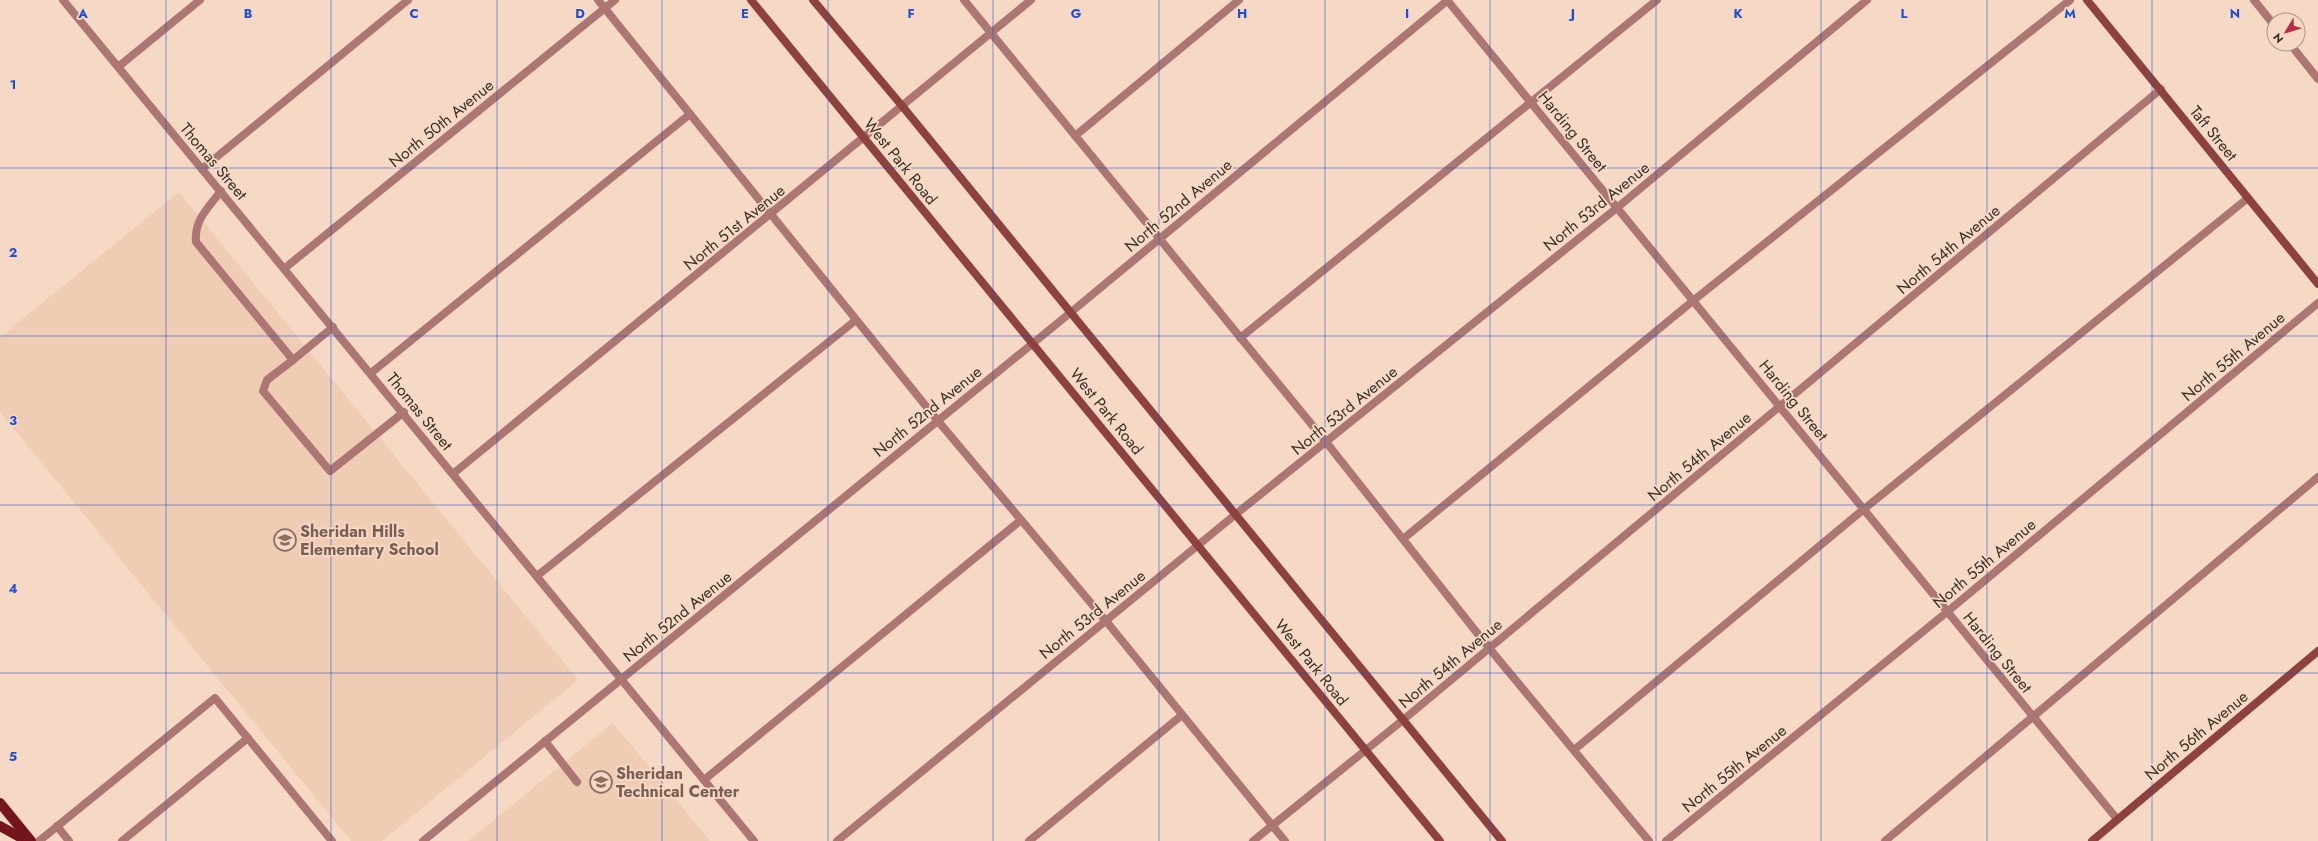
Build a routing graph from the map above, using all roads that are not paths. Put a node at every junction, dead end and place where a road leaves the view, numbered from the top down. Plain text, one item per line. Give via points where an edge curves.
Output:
1 (64, 0) edge
2 (200, 0) edge
3 (408, 0) edge
4 (598, 0) edge
5 (615, 0) edge
6 (751, 0) edge
7 (813, 0) edge
8 (964, 0) edge
9 (1031, 0) edge
10 (1239, 0) edge
11 (1448, 0) edge
12 (1657, 0) edge
13 (1868, 0) edge
14 (2070, 0) edge
15 (2087, 0) edge
16 (2254, 0) edge
17 (605, 8) junction
18 (2266, 15) edge
19 (991, 33) junction
20 (2296, 52) edge
21 (118, 67) junction
22 (2318, 79) edge
23 (2161, 89) junction
24 (1532, 102) junction
25 (903, 107) junction
26 (690, 114) junction
27 (1075, 136) junction
28 (864, 139) junction
29 (202, 168) junction
30 (221, 191) junction
31 (2248, 198) junction
32 (1618, 207) junction
33 (771, 215) junction
34 (1159, 239) junction
35 (285, 268) junction
36 (2318, 284) edge
37 (1694, 300) junction
38 (2318, 304) edge
39 (1070, 312) junction
40 (856, 320) junction
41 (333, 326) junction
42 (1240, 338) junction
43 (1033, 343) junction
44 (293, 360) junction
45 (371, 373) junction
46 (1781, 406) junction
47 (404, 412) junction
48 (938, 421) junction
49 (1326, 442) junction
50 (454, 474) junction
51 (2318, 477) edge
52 (1864, 509) junction
53 (1236, 514) junction
54 (1021, 520) junction
55 (1403, 539) junction
56 (1198, 545) junction
57 (537, 576) junction
58 (1947, 612) junction
59 (1106, 621) junction
60 (1489, 648) junction
61 (2318, 651) edge
62 (621, 679) junction
63 (1182, 715) junction
64 (2034, 718) junction
65 (1403, 720) junction
66 (248, 738) junction
67 (545, 741) junction
68 (1365, 750) junction
69 (1574, 750) junction
70 (704, 780) junction
71 (577, 782) dead end
72 (0, 802) edge
73 (2118, 819) junction
74 (1272, 825) junction
75 (0, 826) edge
76 (57, 826) junction
77 (27, 841) edge
78 (31, 841) edge
79 (39, 841) edge
80 (69, 841) edge
81 (122, 841) edge
82 (332, 841) edge
83 (423, 841) edge
84 (754, 841) edge
85 (837, 841) edge
86 (1029, 841) edge
87 (1253, 841) edge
88 (1285, 841) edge
89 (1440, 841) edge
90 (1502, 841) edge
91 (1649, 841) edge
92 (1666, 841) edge
93 (1885, 841) edge
94 (2092, 841) edge

1 - 21 street, Thomas Street
2 - 21 street
3 - 29 street
4 - 17 street
5 - 17 street, North 50th Avenue
6 - 28 street, West Park Road
7 - 25 street, West Park Road
8 - 19 street
9 - 19 street, North 51st Avenue
10 - 27 street
11 - 24 street, Harding Street
11 - 34 street, North 52nd Avenue
12 - 24 street
13 - 32 street, North 53rd Avenue
14 - 37 street
15 - 23 street, Taft Street
16 - 18 street
17 - 26 street
17 - 35 street, North 50th Avenue
19 - 25 street, North 51st Avenue
19 - 27 street
20 - 22 street
21 - 29 street, Thomas Street
23 - 31 street, Taft Street
23 - 46 street, North 54th Avenue
24 - 32 street, Harding Street
24 - 42 street
25 - 28 street, North 51st Avenue
25 - 39 street, West Park Road
26 - 33 street
26 - 45 street
27 - 34 street
28 - 33 street, North 51st Avenue
28 - 43 street, West Park Road
29 - 30 street, Thomas Street
30 - 35 street, Thomas Street
30 - 44 street via 199,219 195,231 196,242
31 - 36 street, Taft Street
31 - 52 street
32 - 37 street, Harding Street
32 - 49 street, North 53rd Avenue
33 - 40 street
33 - 50 street, North 51st Avenue
34 - 39 street, North 52nd Avenue
34 - 42 street
35 - 41 street, Thomas Street
37 - 46 street, Harding Street
37 - 55 street
38 - 58 street, North 55th Avenue
39 - 43 street, North 52nd Avenue
39 - 53 street, West Park Road
40 - 48 street
40 - 57 street
41 - 44 street
41 - 45 street, Thomas Street
42 - 49 street
43 - 48 street, North 52nd Avenue
43 - 56 street, West Park Road
44 - 47 street via 267,380 263,391 330,471
45 - 47 street, Thomas Street
46 - 52 street, Harding Street
46 - 60 street, North 54th Avenue
47 - 50 street, Thomas Street
48 - 54 street
48 - 62 street, North 52nd Avenue
49 - 53 street, North 53rd Avenue
49 - 55 street
50 - 57 street, Thomas Street
51 - 64 street
52 - 58 street, Harding Street
52 - 69 street
53 - 56 street, North 53rd Avenue
53 - 65 street, West Park Road
54 - 59 street
54 - 70 street
55 - 60 street
56 - 59 street, North 53rd Avenue
56 - 68 street, West Park Road
57 - 62 street, Thomas Street
58 - 64 street, Harding Street
58 - 92 street, North 55th Avenue
59 - 63 street
59 - 85 street, North 53rd Avenue
60 - 65 street, North 54th Avenue
60 - 69 street
61 - 73 street, North 56th Avenue
62 - 67 street, North 52nd Avenue
62 - 70 street, Thomas Street
63 - 74 street
63 - 86 street
64 - 73 street, Harding Street
64 - 93 street
65 - 68 street, North 54th Avenue
65 - 90 street, West Park Road
66 - 76 street via 215,698
66 - 81 street
66 - 82 street
67 - 71 street
67 - 83 street, North 52nd Avenue
68 - 74 street, North 54th Avenue
68 - 89 street, West Park Road
69 - 91 street
70 - 84 street, Thomas Street
72 - 78 main road
73 - 94 street, North 56th Avenue
74 - 87 street, North 54th Avenue
74 - 88 street
75 - 77 main road
76 - 79 street
76 - 80 street

